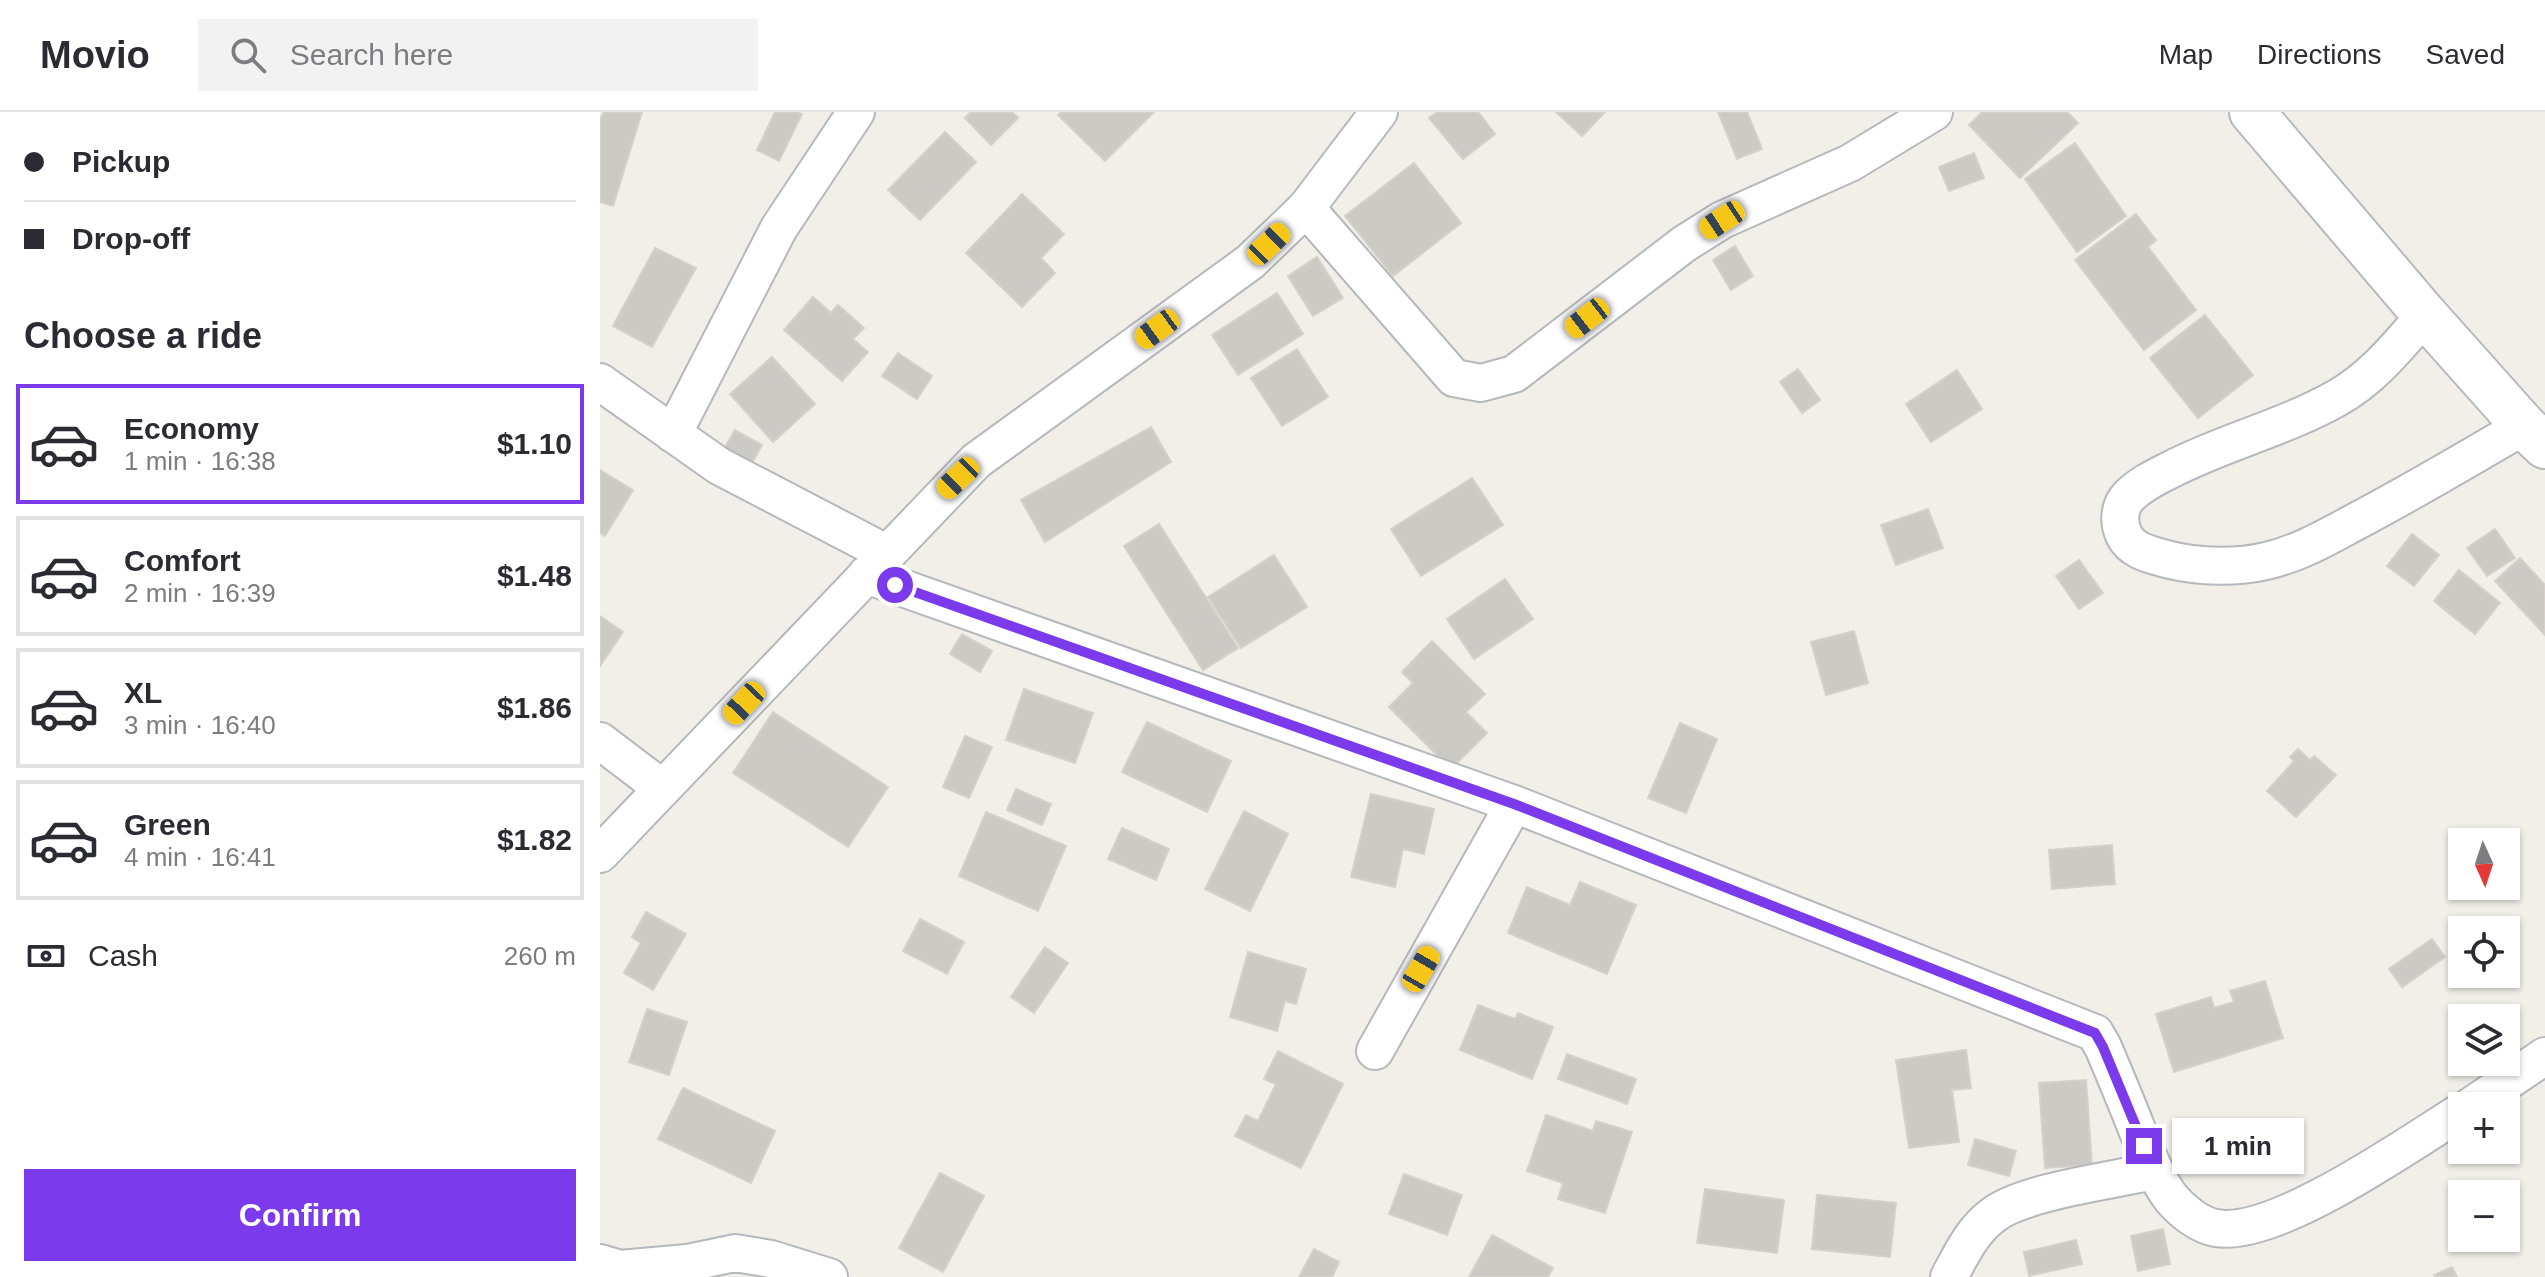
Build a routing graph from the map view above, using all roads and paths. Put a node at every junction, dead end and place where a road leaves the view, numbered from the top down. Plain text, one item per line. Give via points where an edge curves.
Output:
1 (856, 112) edge
2 (1379, 112) edge
3 (2252, 112) edge
4 (1927, 114) edge
5 (1306, 208) junction
6 (2425, 315) junction
7 (600, 382) edge
8 (673, 434) junction
9 (2534, 436) edge
10 (876, 564) junction
11 (600, 741) edge
12 (662, 788) junction
13 (1514, 804) junction
14 (600, 854) edge
15 (1375, 1051) dead end
16 (2545, 1056) edge
17 (2492, 1092) edge
18 (2448, 1120) edge
19 (2154, 1171) junction
20 (600, 1263) edge
21 (829, 1277) edge
22 (1949, 1277) edge

1 - 8 street via 779,228
2 - 5 street
3 - 6 street
4 - 5 street via 1850,163 1722,220 1514,374 1481,383 1454,378
5 - 10 street via 1250,262 976,461
6 - 9 street
6 - 9 street via 2365,379 2338,398 2144,483 2120,512 2127,542 2144,553 2188,564 2266,561 2311,545
7 - 8 street
8 - 10 street
10 - 12 street
10 - 13 street
11 - 12 street
12 - 14 street
13 - 15 street
13 - 19 street via 2095,1033
16 - 17 street
18 - 19 street via 2326,1195 2249,1226 2215,1228 2201,1222 2179,1206
19 - 22 street via 2021,1200 1993,1214 1974,1233
20 - 21 street via 620,1269 735,1253

